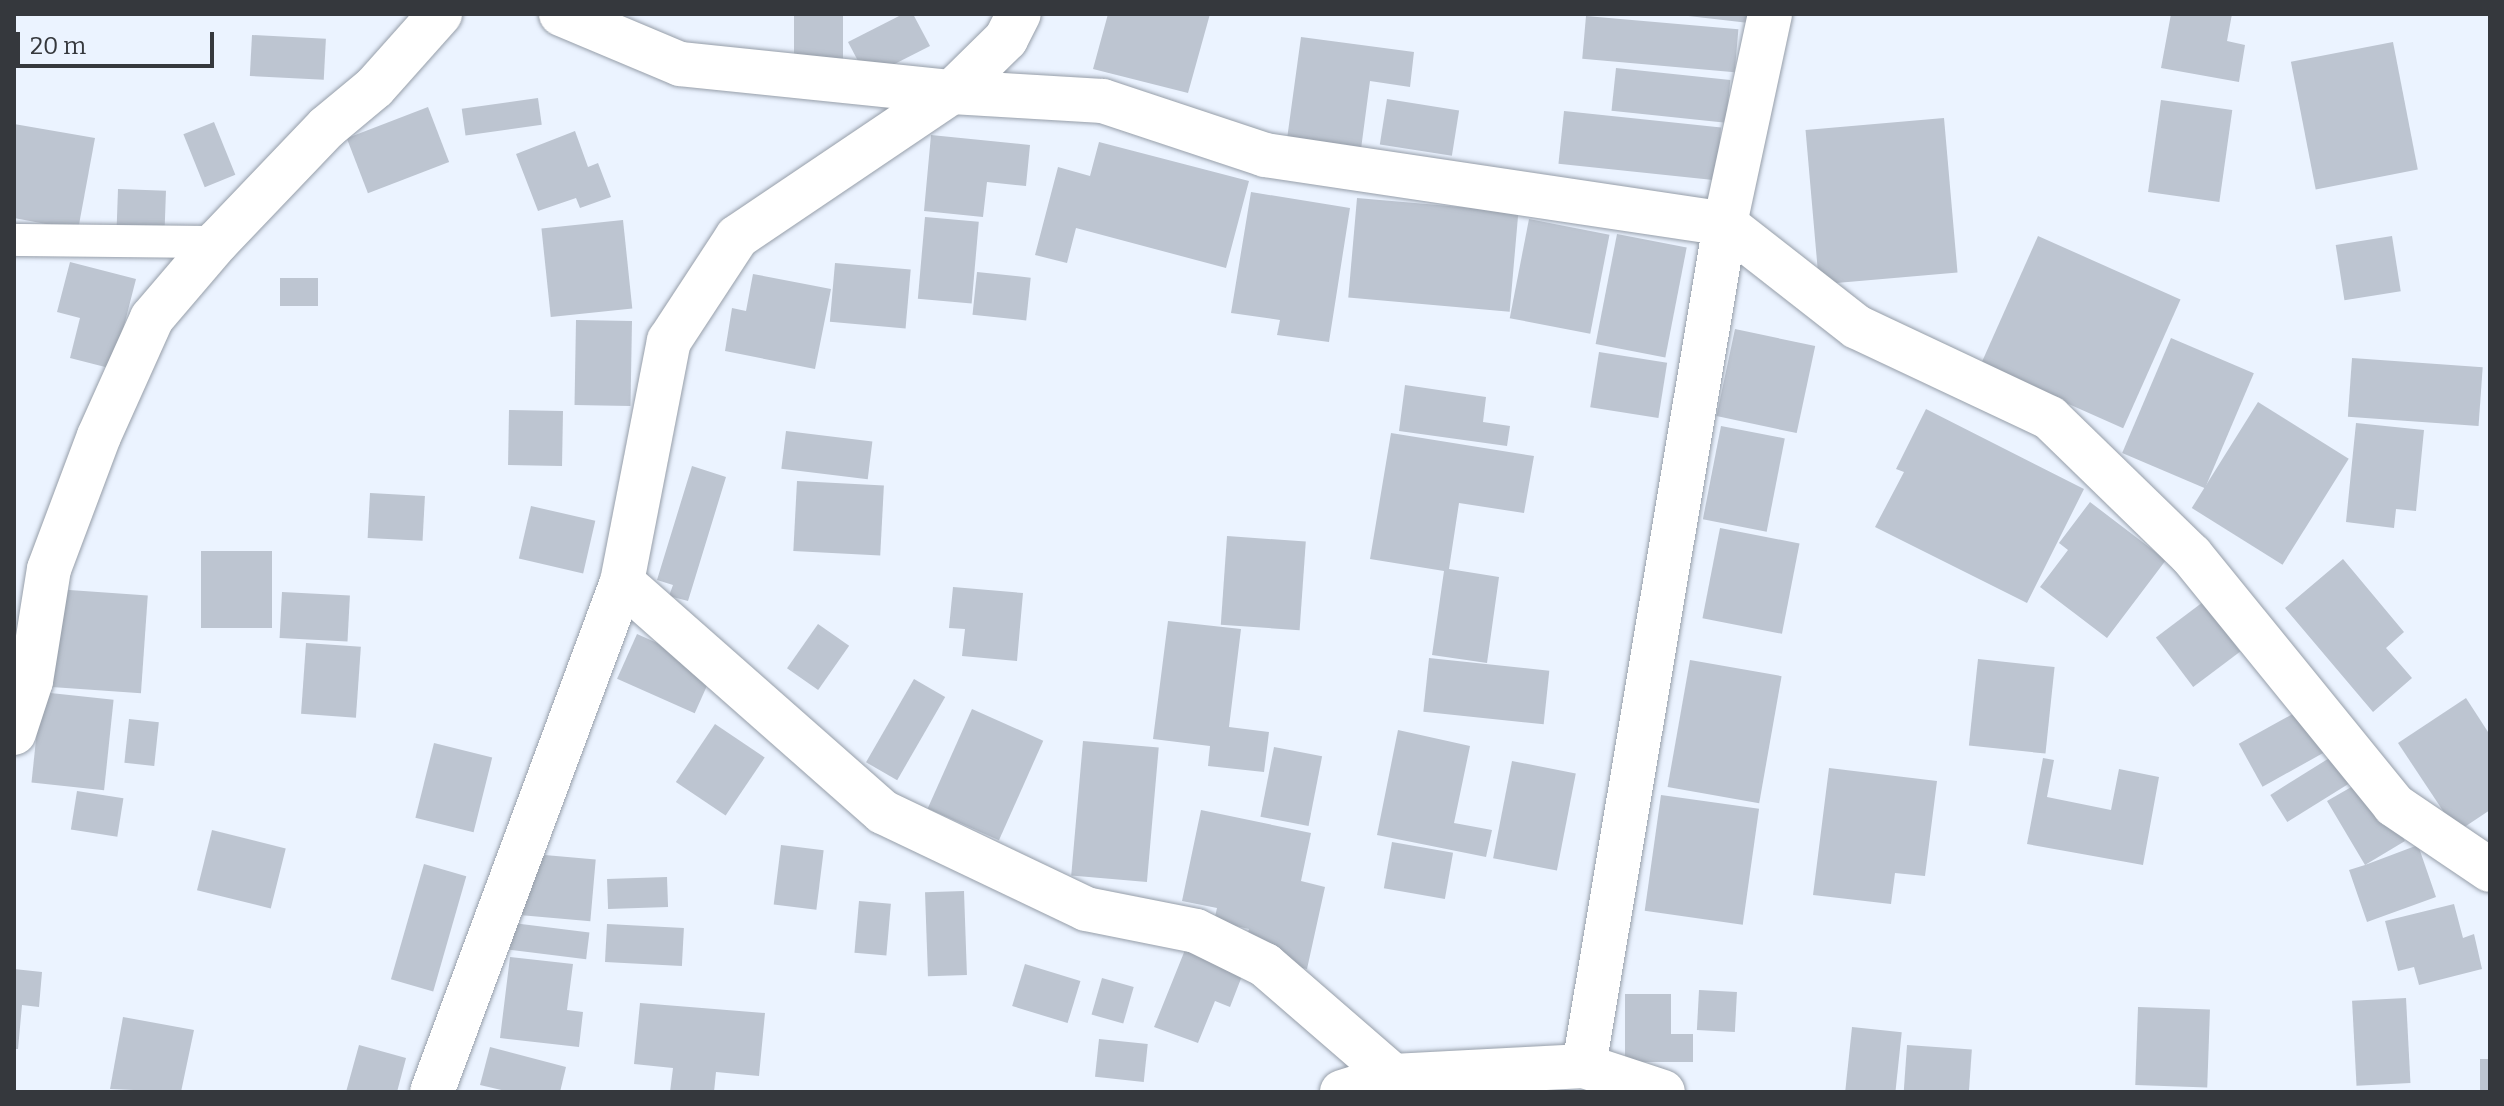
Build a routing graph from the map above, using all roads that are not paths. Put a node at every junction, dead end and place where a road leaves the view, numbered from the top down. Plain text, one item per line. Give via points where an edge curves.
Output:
1 (440, 14) edge
2 (561, 14) edge
3 (1019, 14) edge
4 (1770, 14) edge
5 (952, 92) junction
6 (1725, 224) junction
7 (14, 240) edge
8 (217, 242) junction
9 (622, 582) junction
10 (14, 733) edge
11 (2490, 870) edge
12 (1584, 1066) junction
13 (439, 1074) edge
14 (1393, 1076) junction
15 (1656, 1091) edge
16 (469, 1092) edge
17 (1342, 1092) edge

1 - 8 street via 375,87 327,127
2 - 5 street via 680,64
3 - 5 street via 1006,39
4 - 6 street
5 - 6 street via 1103,101 1265,155
5 - 9 street via 737,237 669,341
6 - 11 street via 1857,327 2050,418 2191,555 2394,805
6 - 12 street
7 - 8 lane
8 - 10 street via 152,318 99,436 49,569 31,681
9 - 13 street
9 - 14 street via 883,812 1086,909 1196,931 1265,965
12 - 14 street
12 - 15 street
13 - 16 street
14 - 17 street

